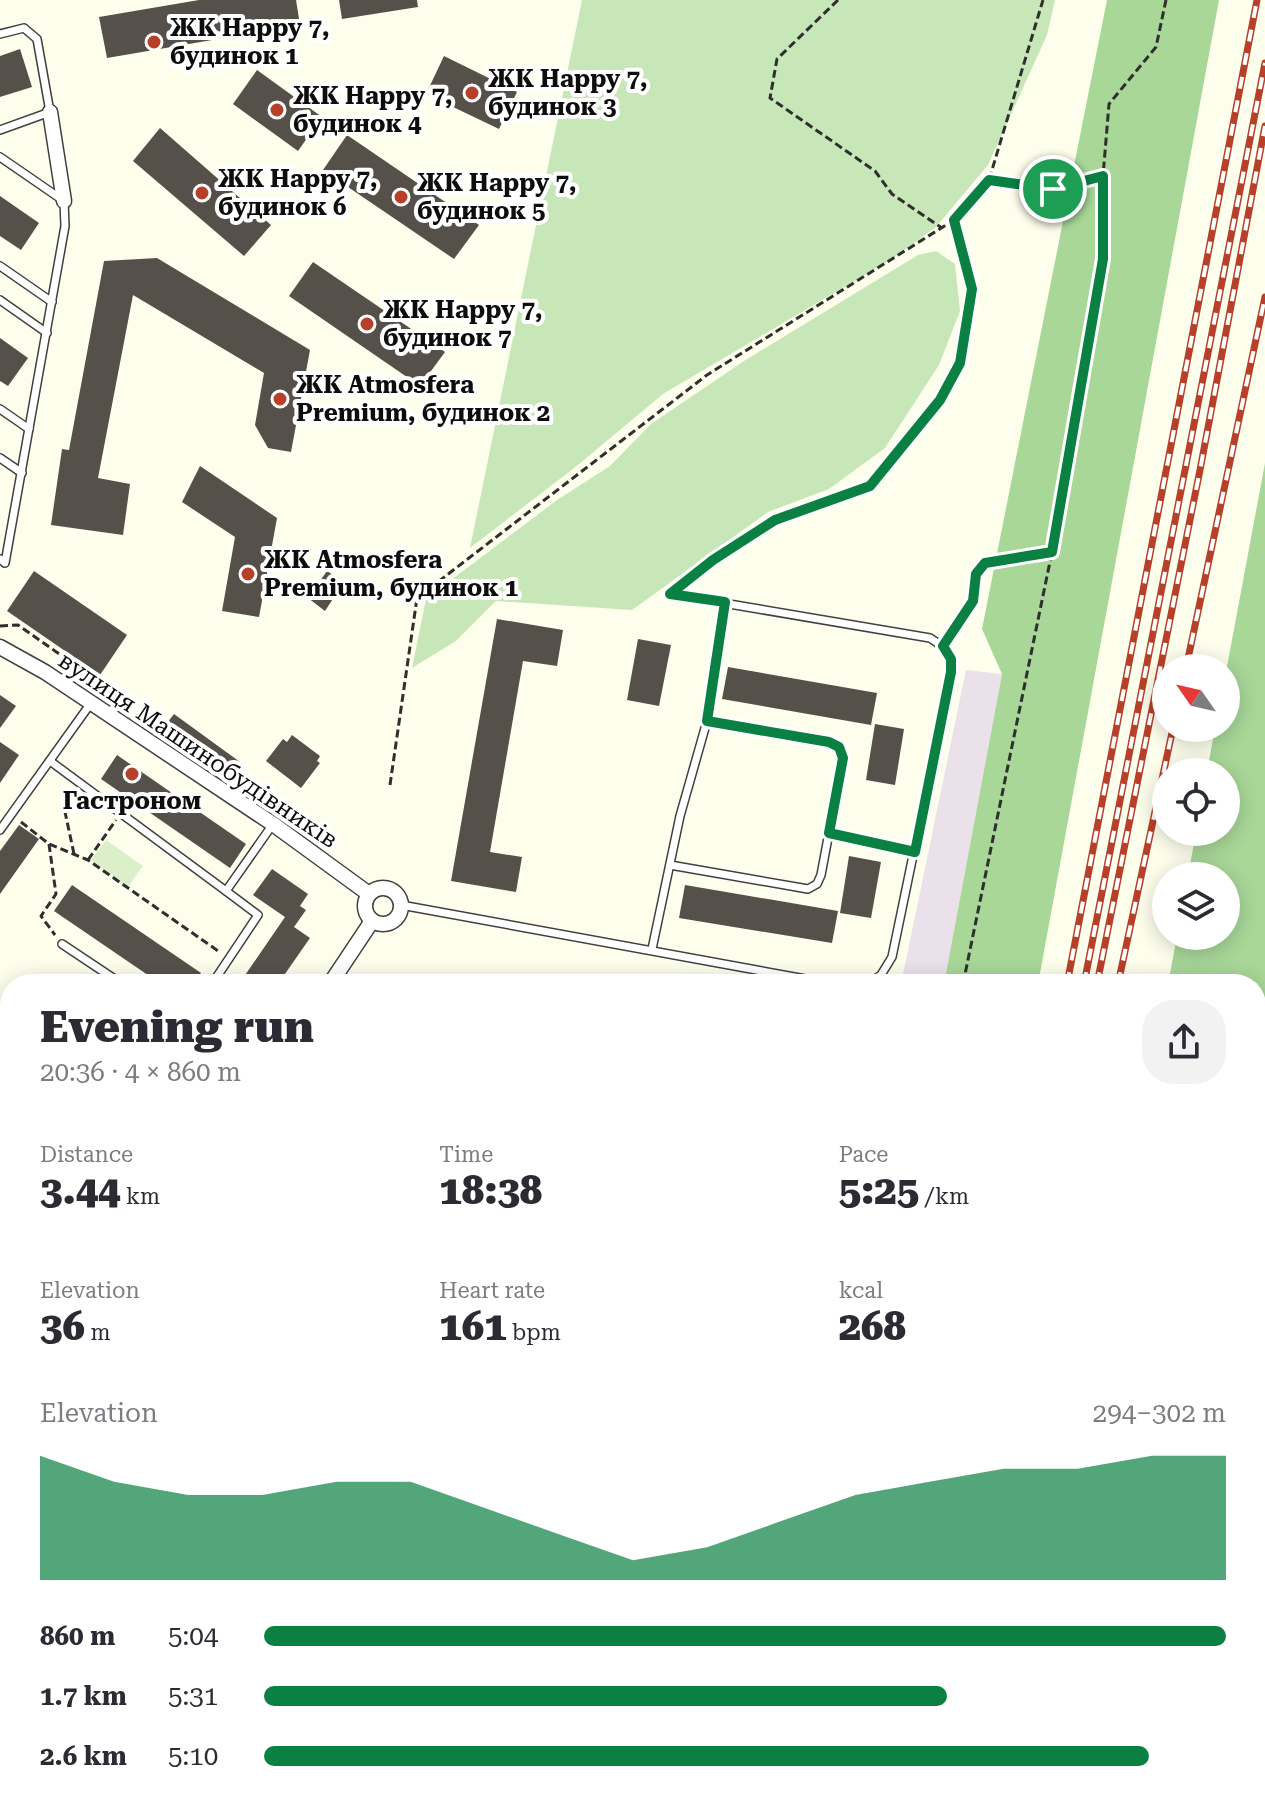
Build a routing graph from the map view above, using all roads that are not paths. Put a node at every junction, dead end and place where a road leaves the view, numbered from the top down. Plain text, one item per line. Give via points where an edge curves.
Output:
1 (0, 34) edge
2 (50, 112) junction
3 (0, 130) edge
4 (0, 157) edge
5 (64, 201) junction
6 (0, 266) edge
7 (0, 300) edge
8 (52, 302) junction
9 (47, 333) junction
10 (0, 409) edge
11 (29, 429) junction
12 (0, 458) edge
13 (22, 473) junction
14 (0, 559) edge
15 (670, 594) road end
16 (725, 602) junction
17 (0, 647) edge
18 (97, 700) junction
19 (707, 721) junction
20 (50, 761) junction
21 (6, 818) edge
22 (273, 824) junction
23 (0, 830) edge
24 (829, 833) junction
25 (915, 852) junction
26 (670, 865) junction
27 (226, 891) junction
28 (369, 894) junction
29 (401, 905) junction
30 (372, 921) junction
31 (62, 944) road end
32 (652, 949) junction
33 (107, 974) edge
34 (219, 974) edge
35 (337, 974) edge
36 (781, 974) edge
37 (882, 974) edge

1 - 2 lane via 24,28 37,39
2 - 3 lane
2 - 5 street
4 - 5 lane
5 - 8 lane
6 - 8 lane
7 - 9 lane
8 - 9 lane
9 - 11 lane
10 - 11 lane
11 - 13 lane
12 - 13 lane
13 - 14 lane via 5,563
15 - 16 lane
16 - 19 lane
16 - 25 lane via 930,638 943,646 951,672
17 - 18 street, вулиця Машинобудівників
18 - 20 lane
18 - 22 street, вулиця Машинобудівників
19 - 24 lane via 839,747 843,758
19 - 26 lane
20 - 21 lane
20 - 27 lane
21 - 23 lane
22 - 27 lane
22 - 28 street, вулиця Машинобудівників
24 - 25 lane
24 - 26 lane via 821,875 808,889
25 - 37 lane via 892,957
26 - 32 lane
27 - 34 lane via 258,915
28 - 29 street via 379,888 391,890
28 - 30 street via 365,911
29 - 30 street via 394,921
29 - 32 lane
30 - 35 street
31 - 33 lane
32 - 36 lane

